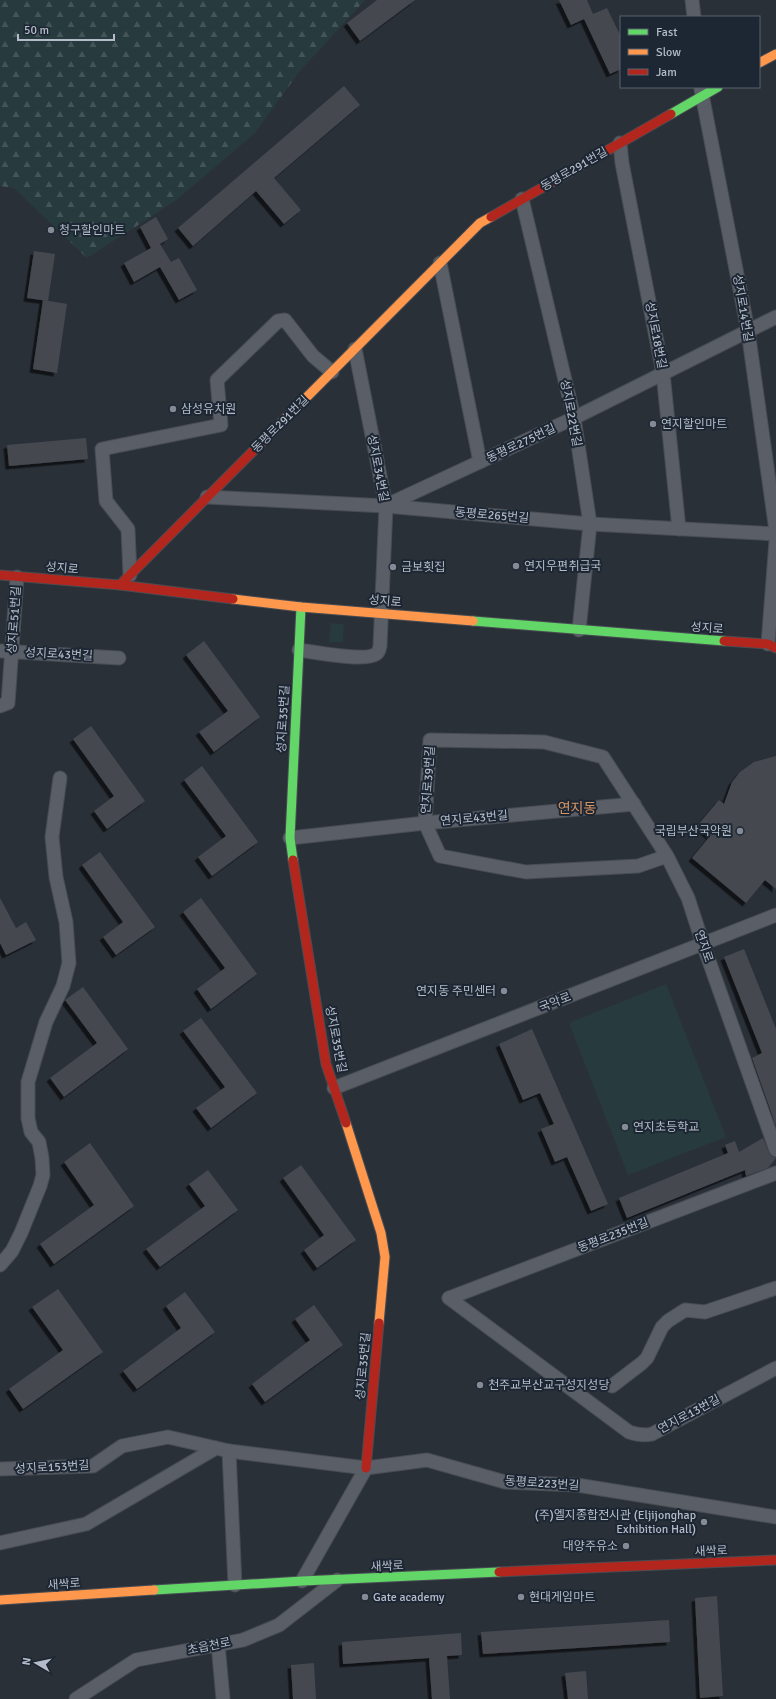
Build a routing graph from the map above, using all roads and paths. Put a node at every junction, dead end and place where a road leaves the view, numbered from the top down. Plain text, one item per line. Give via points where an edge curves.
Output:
1 (692, 0) edge
2 (694, 16) edge
3 (776, 54) edge
4 (760, 62) edge
5 (715, 88) edge
6 (702, 92) edge
7 (620, 143) junction
8 (522, 199) junction
9 (440, 263) junction
10 (776, 317) edge
11 (748, 331) junction
12 (354, 349) junction
13 (332, 372) junction
14 (663, 373) junction
15 (574, 418) junction
16 (480, 462) junction
17 (207, 497) junction
18 (386, 506) junction
19 (590, 524) junction
20 (679, 529) junction
21 (776, 531) edge
22 (776, 534) edge
23 (776, 541) edge
24 (130, 575) junction
25 (0, 576) edge
26 (17, 577) junction
27 (120, 585) junction
28 (301, 607) junction
29 (381, 613) junction
30 (579, 630) junction
31 (773, 644) edge
32 (299, 650) junction
33 (6, 651) edge
34 (119, 658) dead end
35 (0, 706) edge
36 (603, 757) joint
37 (60, 778) dead end
38 (634, 804) junction
39 (425, 823) junction
40 (290, 838) junction
41 (667, 856) junction
42 (776, 915) edge
43 (703, 944) junction
44 (334, 1088) junction
45 (776, 1150) edge
46 (776, 1173) edge
47 (0, 1265) edge
48 (776, 1288) edge
49 (449, 1298) joint
50 (776, 1368) edge
51 (612, 1386) dead end
52 (216, 1448) junction
53 (229, 1451) junction
54 (366, 1468) junction
55 (0, 1469) edge
56 (776, 1517) edge
57 (0, 1543) edge
58 (776, 1560) edge
59 (337, 1580) junction
60 (302, 1581) junction
61 (235, 1586) junction
62 (0, 1600) edge
63 (218, 1644) junction
64 (76, 1699) edge
65 (224, 1699) edge

1 - 2 street
3 - 4 main road
5 - 6 main road, 동평로291번길
6 - 7 main road, 동평로291번길
6 - 11 street, 성지로14번길
7 - 8 main road, 동평로291번길
7 - 14 street, 성지로18번길
8 - 9 main road, 동평로291번길 via 480,223
8 - 15 street, 성지로22번길
9 - 12 main road, 동평로291번길
9 - 16 street, 동평로275번길
10 - 11 street, 동평로275번길
11 - 14 street, 동평로275번길
11 - 21 street, 성지로14번길
12 - 13 main road, 동평로291번길
12 - 18 street, 성지로34번길
13 - 17 main road, 동평로291번길
13 - 24 street via 313,356 285,320 278,321 217,380 221,425 102,449 106,501 128,529
14 - 15 street, 동평로275번길
14 - 20 street, 성지로18번길
15 - 16 street, 동평로275번길
15 - 19 street, 성지로22번길
16 - 18 street, 동평로275번길
17 - 18 street, 동평로265번길
17 - 24 main road, 동평로291번길
18 - 19 street, 동평로265번길
18 - 29 street, 성지로34번길
19 - 20 street, 동평로265번길
19 - 30 street, 성지로22번길
20 - 22 street, 동평로265번길
23 - 31 street
24 - 27 main road, 동평로291번길
25 - 26 main road, 성지로
26 - 27 main road, 성지로
26 - 33 street, 성지로51번길
27 - 28 main road, 성지로
28 - 29 main road, 성지로
28 - 32 main road, 성지로35번길
29 - 30 main road, 성지로
29 - 32 street, 성지로34번길 via 380,646 379,652 375,655 354,657
30 - 31 main road, 성지로
32 - 40 main road, 성지로35번길
33 - 34 street, 성지로43번길
33 - 35 street, 성지로51번길 via 8,703
36 - 38 street, 연지로
36 - 39 street, 연지로39번길 via 544,742 430,740
37 - 47 street via 52,837 56,877 66,922 69,963 63,986 46,1022 28,1082 28,1118 31,1132 39,1142 43,1175 21,1233 12,1251
38 - 39 street, 연지로43번길
38 - 41 street, 연지로
39 - 40 street, 연지로43번길
39 - 41 street, 연지로39번길 via 440,856 526,872 638,866
40 - 44 main road, 성지로35번길 via 326,1064
41 - 43 street, 연지로 via 688,898
42 - 43 street, 국악로
43 - 44 street, 국악로
43 - 45 street, 연지로
44 - 54 main road, 성지로35번길 via 382,1233 385,1257
46 - 49 street, 동평로235번길
48 - 51 street via 705,1312 685,1310 662,1327 647,1358
49 - 50 street, 연지로13번길 via 630,1432 638,1435 652,1434
52 - 53 street, 성지로153번길
52 - 55 street, 성지로153번길 via 168,1437 122,1446 93,1466
52 - 57 street via 86,1524
53 - 54 street, 성지로153번길
53 - 61 street
54 - 56 street, 동평로223번길 via 427,1460 505,1482 577,1484
54 - 60 street
58 - 59 main road, 새싹로
59 - 60 main road, 새싹로
59 - 63 street, 초읍천로 via 279,1624 243,1640
60 - 61 main road, 새싹로
61 - 62 main road, 새싹로
63 - 64 street, 초읍천로 via 136,1660
63 - 65 street

